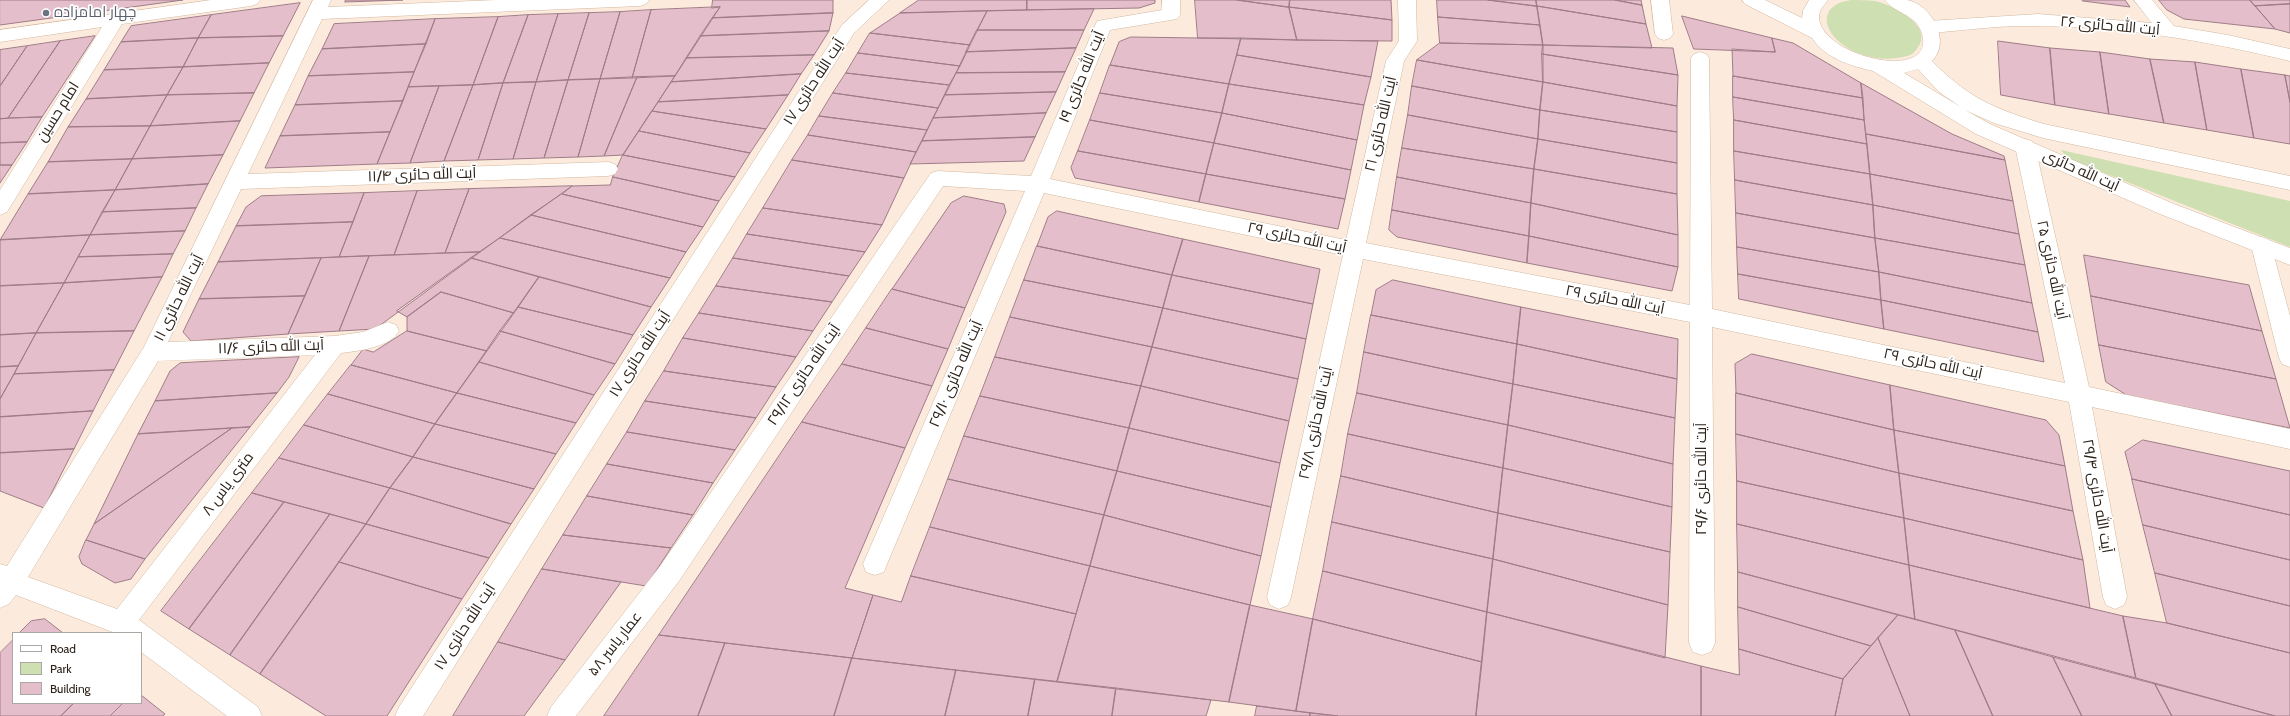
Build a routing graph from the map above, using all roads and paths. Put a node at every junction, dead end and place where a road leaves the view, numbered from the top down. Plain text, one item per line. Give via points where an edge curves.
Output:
1 (251, 0) edge
2 (640, 0) edge
3 (880, 0) edge
4 (1171, 0) edge
5 (1407, 0) edge
6 (1660, 0) edge
7 (1750, 0) edge
8 (1819, 0) edge
9 (1894, 0) edge
10 (2143, 0) edge
11 (478, 4) edge
12 (319, 6) edge
13 (117, 18) junction
14 (1928, 27) junction
15 (2167, 30) junction
16 (1816, 33) junction
17 (1664, 34) dead end
18 (0, 36) edge
19 (2290, 55) edge
20 (1700, 58) dead end
21 (1921, 61) junction
22 (1880, 67) junction
23 (2025, 146) junction
24 (608, 169) dead end
25 (938, 178) joint
26 (236, 182) junction
27 (2290, 183) edge
28 (1038, 184) junction
29 (0, 207) edge
30 (2261, 245) junction
31 (1353, 249) junction
32 (2290, 257) edge
33 (1702, 316) junction
34 (388, 330) dead end
35 (335, 345) junction
36 (152, 352) junction
37 (2290, 358) edge
38 (2079, 395) junction
39 (2290, 439) edge
40 (875, 564) dead end
41 (670, 573) joint
42 (4, 584) edge
43 (1279, 597) dead end
44 (2114, 597) dead end
45 (133, 631) edge
46 (142, 638) edge
47 (1702, 643) dead end
48 (249, 716) edge
49 (408, 716) edge
50 (560, 716) edge

1 - 13 street
2 - 11 street
3 - 49 street, آیت الله حائری ۱۷ via 848,29
4 - 28 street, آیت الله حائری ۱۹ via 1172,15 1103,25
5 - 31 street, آیت الله حائری ۲۱ via 1408,41 1395,61
6 - 17 street
7 - 16 street
8 - 16 street via 1811,11 1810,21
9 - 14 street via 1912,10
10 - 15 street
11 - 12 street
12 - 26 street, آیت الله حائری ۱۱
13 - 18 street
13 - 29 street, امام حسین
14 - 15 street, آیت الله حائری ۲۶ via 2036,20
14 - 21 street via 1933,43 1931,51
15 - 19 street, آیت الله حائری ۲۶
16 - 22 street via 1826,45 1842,55 1860,63
20 - 33 street, آیت الله حائری ۲۹/۶
21 - 22 street via 1899,68
21 - 27 street, آیت الله حائری via 1946,87 1970,104 2001,118 2043,131
22 - 23 street, آیت الله حائری via 1983,129
23 - 30 street, آیت الله حائری via 2167,209
23 - 38 street, آیت الله حائری ۲۵
24 - 26 street, آیت الله حائری ۱۱/۴
25 - 28 street, آیت الله حائری ۲۹
25 - 41 street, آیت الله حائری ۲۹/۱۲
26 - 36 street, آیت الله حائری ۱۱
28 - 31 street, آیت الله حائری ۲۹
28 - 40 street, آیت الله حائری ۲۹/۱۰
30 - 32 street, آیت الله حائری
30 - 37 street
31 - 33 street, آیت الله حائری ۲۹
31 - 43 street, آیت الله حائری ۲۹/۸
33 - 38 street, آیت الله حائری ۲۹
33 - 47 street, آیت الله حائری ۲۹/۶
34 - 35 street, آیت الله حائری ۱۱/۶ via 365,341
35 - 36 street, آیت الله حائری ۱۱/۶
35 - 45 street, ۸ متری یاس
36 - 42 street, آیت الله حائری ۱۱
38 - 39 street, آیت الله حائری ۲۹
38 - 44 street, آیت الله حائری ۲۹/۴
41 - 50 street, عمار یاسر ۵۸
42 - 45 street
46 - 48 street

